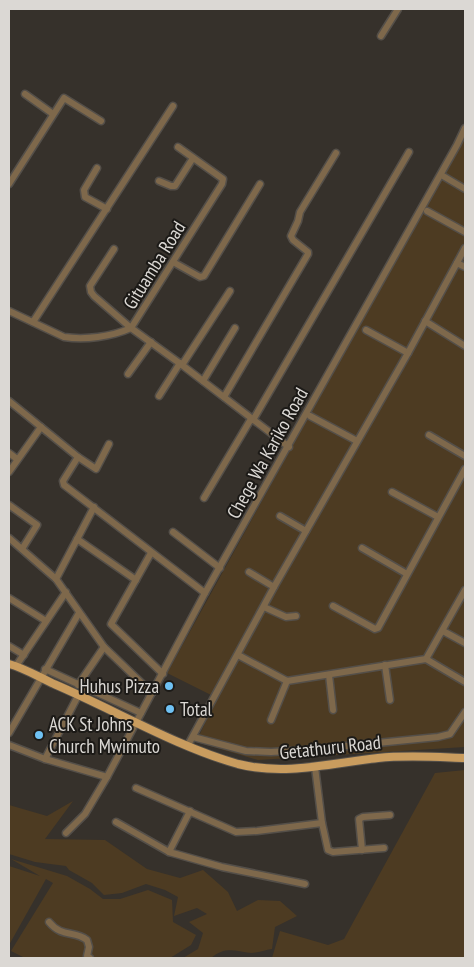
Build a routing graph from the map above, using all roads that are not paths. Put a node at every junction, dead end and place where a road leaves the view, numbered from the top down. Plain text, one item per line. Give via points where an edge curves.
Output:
1 (398, 9) edge
2 (381, 36) dead end
3 (25, 94) dead end
4 (173, 106) dead end
5 (53, 114) junction
6 (101, 121) dead end
7 (465, 128) edge
8 (178, 148) dead end
9 (336, 152) dead end
10 (409, 152) dead end
11 (193, 158) junction
12 (97, 168) dead end
13 (443, 176) dead end
14 (159, 181) dead end
15 (9, 184) edge
16 (260, 184) dead end
17 (465, 189) edge
18 (107, 209) junction
19 (428, 212) dead end
20 (465, 232) edge
21 (465, 248) edge
22 (114, 249) dead end
23 (173, 262) junction
24 (457, 263) junction
25 (465, 267) edge
26 (230, 291) dead end
27 (9, 312) edge
28 (425, 321) junction
29 (33, 322) junction
30 (132, 328) junction
31 (235, 328) dead end
32 (366, 330) dead end
33 (150, 342) junction
34 (465, 346) edge
35 (408, 354) junction
36 (181, 364) junction
37 (128, 374) dead end
38 (203, 381) junction
39 (159, 396) dead end
40 (224, 397) junction
41 (9, 401) edge
42 (310, 416) dead end
43 (252, 420) junction
44 (41, 427) junction
45 (429, 435) dead end
46 (357, 441) junction
47 (109, 444) dead end
48 (289, 447) junction
49 (9, 453) edge
50 (465, 456) edge
51 (78, 457) junction
52 (18, 459) junction
53 (465, 469) edge
54 (9, 472) edge
55 (392, 492) dead end
56 (204, 498) dead end
57 (9, 505) edge
58 (94, 507) junction
59 (280, 516) dead end
60 (438, 517) junction
61 (306, 531) junction
62 (173, 532) dead end
63 (9, 538) edge
64 (77, 539) junction
65 (362, 548) dead end
66 (22, 549) junction
67 (151, 553) junction
68 (220, 568) junction
69 (249, 572) dead end
70 (407, 574) junction
71 (56, 579) junction
72 (136, 580) junction
73 (274, 587) junction
74 (465, 590) edge
75 (66, 592) junction
76 (205, 594) junction
77 (9, 598) edge
78 (333, 606) dead end
79 (264, 607) junction
80 (79, 613) junction
81 (296, 616) dead end
82 (46, 621) junction
83 (443, 631) junction
84 (465, 643) edge
85 (9, 646) edge
86 (104, 647) junction
87 (24, 655) junction
88 (238, 655) junction
89 (426, 659) junction
90 (12, 665) edge
91 (385, 665) junction
92 (45, 669) junction
93 (162, 674) junction
94 (329, 675) junction
95 (40, 678) junction
96 (287, 682) junction
97 (465, 682) edge
98 (78, 685) junction
99 (152, 693) junction
100 (79, 694) junction
101 (390, 700) dead end
102 (333, 710) dead end
103 (465, 712) edge
104 (141, 713) junction
105 (270, 720) dead end
106 (136, 721) junction
107 (9, 733) edge
108 (193, 736) junction
109 (9, 745) edge
110 (188, 745) junction
111 (465, 758) edge
112 (45, 759) junction
113 (315, 767) junction
114 (107, 777) junction
115 (136, 788) dead end
116 (190, 811) junction
117 (390, 815) dead end
118 (116, 822) dead end
119 (322, 823) junction
120 (66, 833) dead end
121 (384, 848) dead end
122 (362, 850) junction
123 (169, 852) junction
124 (305, 884) dead end
125 (48, 922) dead end
126 (90, 958) edge

1 - 2 street
3 - 5 street
4 - 18 street
5 - 6 street via 65,98
5 - 15 street
7 - 48 street, Chege Wa Kariko Road
8 - 11 street, Gituamba Road
9 - 40 street via 300,212 291,236 308,254
10 - 43 street
11 - 14 street via 175,186
11 - 23 street, Gituamba Road via 223,179
12 - 18 street via 84,190 85,197
13 - 17 street
16 - 23 street via 204,276 200,277
18 - 29 street
19 - 20 street
21 - 24 street
22 - 30 street via 90,289
23 - 30 street, Gituamba Road
24 - 25 street
24 - 28 street
26 - 36 street
27 - 29 street, Gituamba Road
28 - 34 street
28 - 35 street
29 - 30 street, Gituamba Road via 73,338 119,333
30 - 33 street
31 - 38 street
32 - 35 street
33 - 36 street
33 - 37 street
35 - 46 street
36 - 38 street
36 - 39 street
38 - 40 street
40 - 43 street
41 - 44 street
42 - 46 street
43 - 48 street
43 - 56 street
44 - 51 street
44 - 52 street
45 - 50 street
46 - 61 street
47 - 51 street via 96,468
48 - 68 street, Chege Wa Kariko Road
49 - 52 street
51 - 58 street via 63,483
52 - 54 street
53 - 60 street
55 - 60 street
57 - 66 street via 37,525
58 - 64 street
58 - 67 street
59 - 61 street
60 - 70 street
61 - 73 street
62 - 68 street
63 - 66 street
64 - 71 street
64 - 72 street
65 - 70 street
66 - 71 street
67 - 72 street
67 - 76 street
68 - 76 street, Chege Wa Kariko Road
69 - 73 street
70 - 78 street via 378,628
71 - 75 street
72 - 93 street via 111,625
73 - 79 street
74 - 83 street
75 - 80 street
75 - 82 street
76 - 93 street, Chege Wa Kariko Road
77 - 82 street
79 - 81 street via 286,617
79 - 88 street
80 - 86 street
80 - 92 street
82 - 87 street
83 - 84 street
83 - 89 street
85 - 87 street
86 - 98 street
86 - 99 street
87 - 90 street
88 - 96 street
88 - 108 street
89 - 91 street
89 - 97 street
90 - 95 main road, Getathuru Road
91 - 94 street
91 - 101 street
92 - 95 street
92 - 98 street
93 - 99 street, Chege Wa Kariko Road
94 - 96 street
94 - 102 street
95 - 100 main road, Getathuru Road
95 - 107 street
96 - 105 street
98 - 104 street
99 - 104 street, Chege Wa Kariko Road
100 - 106 main road, Getathuru Road
100 - 112 street
103 - 108 street via 450,734 438,737 306,750 246,751
104 - 106 street, Chege Wa Kariko Road
106 - 110 main road, Getathuru Road
106 - 114 street, Chege Wa Kariko Road
108 - 110 street
109 - 112 street
110 - 113 main road, Getathuru Road via 253,766 272,769
111 - 113 main road, Getathuru Road via 392,757
112 - 114 street
113 - 119 street
114 - 120 street, Chege Wa Kariko Road via 84,814
115 - 116 street
116 - 119 street via 236,832
116 - 123 street
117 - 122 street via 360,818
118 - 123 street
119 - 122 street via 330,852
121 - 122 street
123 - 124 street
125 - 126 street via 58,931 87,940 87,956

